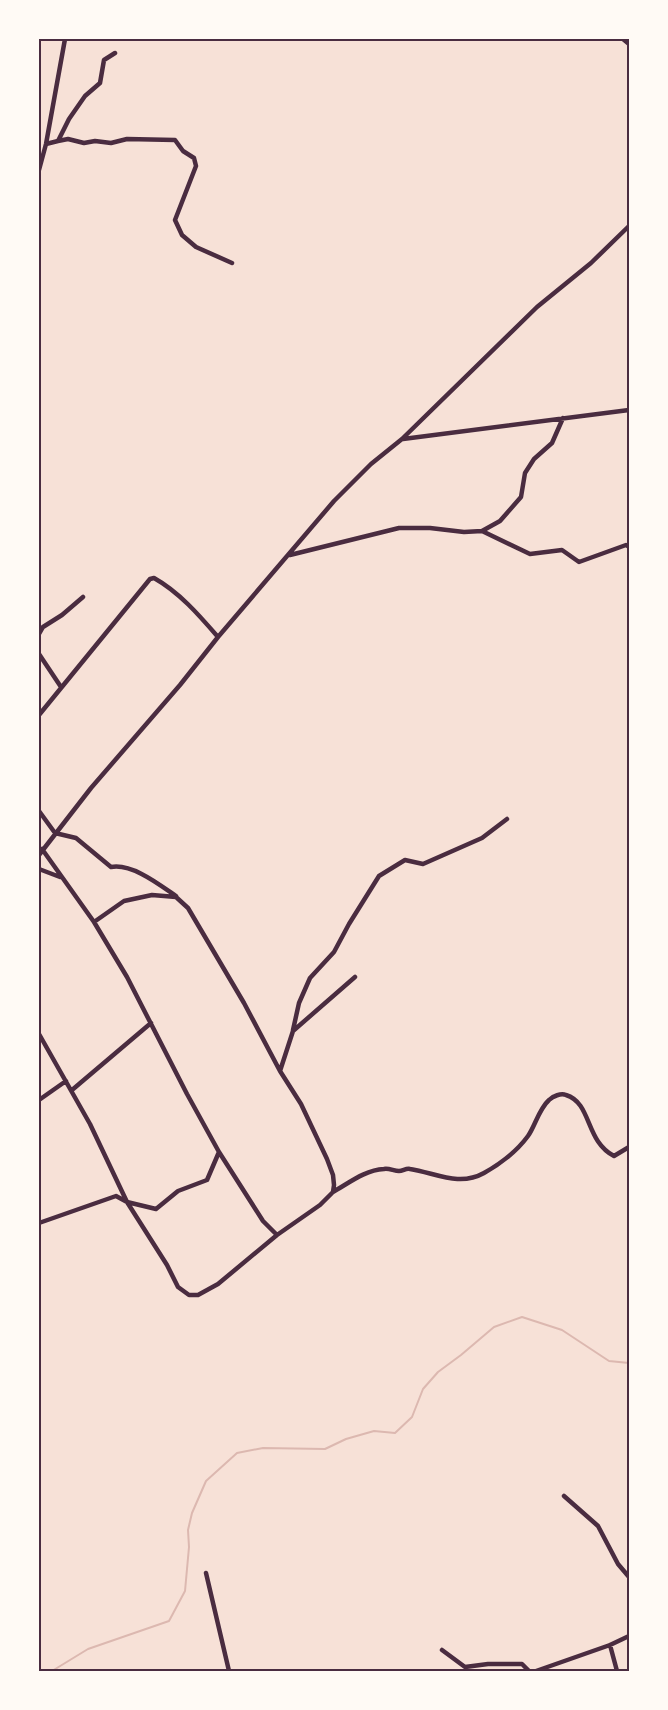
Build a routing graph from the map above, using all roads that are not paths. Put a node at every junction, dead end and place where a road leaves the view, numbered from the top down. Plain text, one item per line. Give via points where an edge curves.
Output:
1 (65, 39) edge
2 (624, 39) edge
3 (629, 44) edge
4 (115, 53) dead end
5 (58, 141) junction
6 (46, 144) junction
7 (39, 170) edge
8 (629, 226) edge
9 (232, 263) dead end
10 (629, 410) edge
11 (563, 418) junction
12 (402, 439) junction
13 (482, 532) junction
14 (629, 547) edge
15 (289, 555) junction
16 (83, 597) dead end
17 (39, 634) edge
18 (218, 637) junction
19 (39, 654) edge
20 (61, 687) junction
21 (39, 715) edge
22 (39, 811) edge
23 (507, 819) dead end
24 (55, 833) junction
25 (42, 849) junction
26 (39, 854) edge
27 (39, 869) edge
28 (61, 878) junction
29 (176, 897) junction
30 (94, 922) junction
31 (355, 977) dead end
32 (151, 1023) junction
33 (293, 1031) junction
34 (39, 1034) edge
35 (280, 1071) junction
36 (66, 1080) junction
37 (72, 1090) junction
38 (39, 1100) edge
39 (629, 1147) edge
40 (219, 1152) junction
41 (333, 1192) junction
42 (127, 1202) junction
43 (39, 1223) edge
44 (278, 1236) junction
45 (564, 1496) dead end
46 (206, 1573) dead end
47 (629, 1578) edge
48 (629, 1636) edge
49 (610, 1645) junction
50 (442, 1650) dead end
51 (464, 1669) edge
52 (229, 1671) edge
53 (529, 1671) edge
54 (536, 1671) edge
55 (617, 1671) edge

1 - 6 street
2 - 3 street
4 - 5 street via 104,60 100,83 85,96
5 - 6 street
5 - 9 street via 175,140 194,158 196,166 175,220 182,235 196,247
6 - 7 street
8 - 12 street via 504,337
10 - 11 street
11 - 12 street
11 - 13 street via 552,443 534,459 525,473 522,497 500,521
12 - 15 street via 334,501
13 - 14 street via 530,554 562,550 578,562 626,545
13 - 15 street via 399,528
15 - 18 street
16 - 17 street via 43,627
18 - 20 street via 194,609 160,582 150,579
18 - 24 street
19 - 20 street
20 - 21 street
22 - 24 street
23 - 33 street via 482,838 423,864 405,860 379,876 334,952 310,978 299,1004
24 - 25 street
24 - 29 street via 76,838 111,867 120,865 135,871
25 - 26 street
25 - 28 street
27 - 28 street
28 - 30 street
29 - 30 street via 152,895 124,901
29 - 35 street via 188,908
30 - 32 street
31 - 33 street
32 - 37 street
32 - 40 street
33 - 35 street
34 - 36 street
35 - 41 street via 301,1104 327,1159 333,1174
36 - 37 street
36 - 38 street
37 - 42 street
39 - 41 street via 614,1156 604,1151 594,1137 579,1102 566,1095 557,1095 548,1100 528,1136 512,1154 476,1177 468,1180 408,1168 400,1171 386,1168 368,1172
40 - 42 street via 207,1180 178,1190 156,1209
40 - 44 street via 264,1221
41 - 44 street
42 - 43 street via 116,1196
42 - 44 street via 178,1287 189,1295 218,1284
45 - 47 street via 598,1526
46 - 52 street
48 - 49 street
49 - 54 street
49 - 55 street
50 - 51 street
51 - 53 street via 488,1664 522,1664

